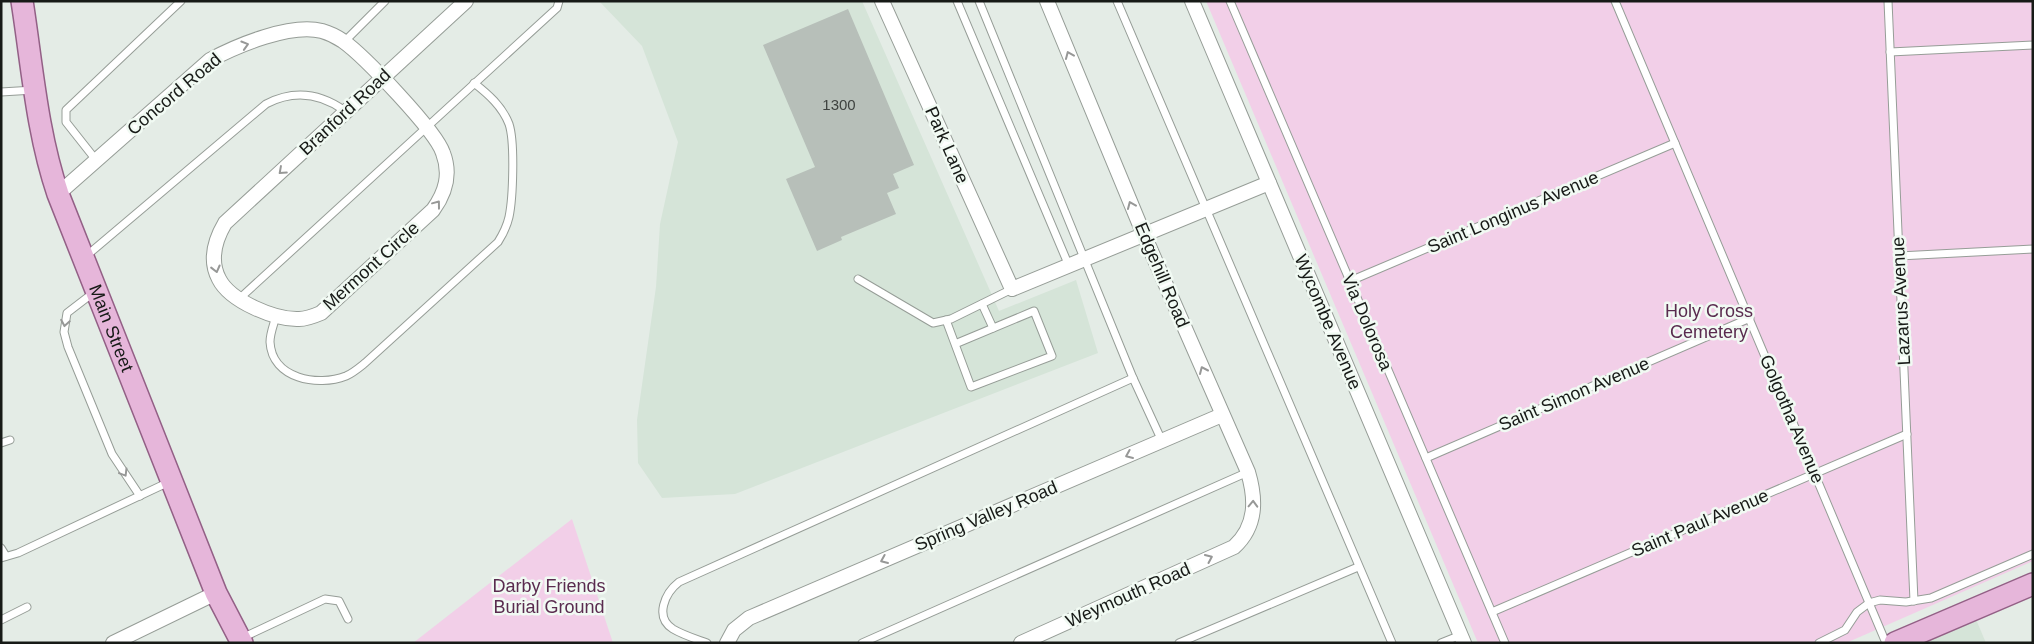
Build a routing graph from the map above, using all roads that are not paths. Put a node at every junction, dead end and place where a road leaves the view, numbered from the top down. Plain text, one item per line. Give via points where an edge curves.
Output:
1 (22, 1) edge
2 (181, 1) edge
3 (385, 1) edge
4 (466, 1) edge
5 (559, 1) edge
6 (882, 1) edge
7 (957, 1) edge
8 (979, 1) edge
9 (1047, 1) edge
10 (1117, 1) edge
11 (1192, 1) edge
12 (1230, 1) edge
13 (1615, 1) edge
14 (1888, 1) edge
15 (344, 42) junction
16 (2033, 45) edge
17 (1890, 52) junction
18 (381, 78) junction
19 (474, 83) junction
20 (36, 90) junction
21 (1, 92) edge
22 (345, 111) junction
23 (426, 126) junction
24 (1675, 143) junction
25 (96, 160) junction
26 (1269, 183) junction
27 (58, 194) junction
28 (1205, 210) junction
29 (224, 223) joint
30 (1144, 235) junction
31 (2033, 249) edge
32 (1899, 256) junction
33 (84, 257) junction
34 (1086, 260) junction
35 (1069, 266) junction
36 (858, 279) dead end
37 (1350, 282) junction
38 (97, 289) junction
39 (1012, 289) junction
40 (239, 299) junction
41 (982, 304) junction
42 (276, 316) junction
43 (1750, 318) junction
44 (946, 320) junction
45 (993, 328) junction
46 (955, 344) junction
47 (1133, 378) junction
48 (1222, 415) junction
49 (1907, 434) junction
50 (10, 440) dead end
51 (1162, 441) junction
52 (1, 443) edge
53 (1426, 458) junction
54 (1248, 472) junction
55 (1815, 474) junction
56 (172, 480) junction
57 (140, 496) junction
58 (1234, 547) joint
59 (1, 548) edge
60 (2033, 554) edge
61 (4, 557) edge
62 (1358, 567) junction
63 (2029, 588) edge
64 (216, 594) junction
65 (1914, 601) junction
66 (1869, 603) junction
67 (27, 607) dead end
68 (1492, 612) junction
69 (348, 618) dead end
70 (1, 620) edge
71 (136, 638) edge
72 (1462, 639) edge
73 (241, 641) edge
74 (730, 641) edge
75 (113, 643) edge
76 (706, 643) edge
77 (862, 643) edge
78 (1021, 643) edge
79 (1179, 643) edge
80 (1392, 643) edge
81 (1441, 643) edge
82 (1505, 643) edge
83 (1819, 643) edge
84 (1886, 643) edge
85 (1895, 643) edge

1 - 20 main road, Main Street
2 - 25 lane via 66,110 66,122
3 - 15 lane
4 - 18 street, Branford Road
5 - 19 lane via 557,8
6 - 39 street, Park Lane
7 - 35 lane
8 - 34 lane
30 -> 9 street, Edgehill Road
10 - 28 lane
11 - 26 street, Wycombe Avenue
12 - 37 lane, Via Dolorosa
13 - 24 lane, Golgotha Avenue
14 - 17 lane, Lazarus Avenue
15 - 18 street, Concord Road
25 -> 15 street, Concord Road via 194,73 229,50 305,29 322,31
16 - 17 lane
17 - 32 lane, Lazarus Avenue
18 - 22 street, Branford Road
18 - 23 street, Mermont Circle
19 - 23 lane
19 - 42 lane via 492,98 509,124 512,144 511,205 505,230 498,242 365,363 346,376 320,381 304,379 283,370 271,347
20 - 21 lane
20 - 27 main road, Main Street via 50,169
22 -> 29 street, Branford Road
22 - 33 lane via 333,103 304,94 279,97 266,104
23 - 40 lane
42 -> 23 street, Mermont Circle via 298,320 321,313 433,210 445,189 447,166 438,141
24 - 37 lane, Saint Longinus Avenue
24 - 43 lane, Golgotha Avenue
25 - 27 street, Concord Road
26 - 28 street
26 - 72 street, Wycombe Avenue
27 - 33 main road, Main Street
28 - 30 street
28 - 62 lane
29 -> 40 street, Mermont Circle via 216,244 214,265 222,284
30 - 34 street
48 -> 30 street, Edgehill Road
31 - 32 lane
32 - 49 lane, Lazarus Avenue
33 - 38 main road, Main Street
34 - 35 street
34 - 47 lane
35 - 39 street
36 - 44 lane via 933,323
37 - 53 lane, Via Dolorosa
38 - 56 main road, Main Street
38 -> 57 lane via 67,313 64,332 112,454
39 - 41 lane
40 - 42 street, Mermont Circle
41 - 44 lane
41 - 45 lane
43 - 53 lane, Saint Simon Avenue
43 - 55 lane, Golgotha Avenue
44 - 46 lane
45 - 46 lane
45 - 46 lane via 1034,310 1052,356 971,386
47 - 51 lane
47 - 76 lane via 679,582 665,599 664,619 674,629
48 - 51 street, Spring Valley Road
48 - 54 street, Edgehill Road
49 - 55 lane, Saint Paul Avenue
49 - 65 lane, Lazarus Avenue
50 - 52 lane
51 -> 74 street, Spring Valley Road via 749,618 739,624
53 - 68 lane, Via Dolorosa
58 -> 54 street, Edgehill Road via 1248,531 1253,514 1254,496
54 - 77 lane
55 - 66 lane, Golgotha Avenue
55 - 68 lane, Saint Paul Avenue
56 - 57 lane
56 - 64 main road, Main Street
57 - 61 lane
78 -> 58 street, Weymouth Road
59 - 61 lane
60 - 65 lane via 1931,598
62 - 79 lane
62 - 80 lane
63 - 85 main road
64 - 71 street
64 - 73 main road, Main Street
65 - 66 lane via 1880,600
66 - 83 lane via 1857,612 1845,630
66 - 84 lane, Golgotha Avenue
67 - 70 lane
68 - 82 lane, Via Dolorosa
69 - 73 lane via 339,601 325,599
71 - 75 street
72 - 81 lane

